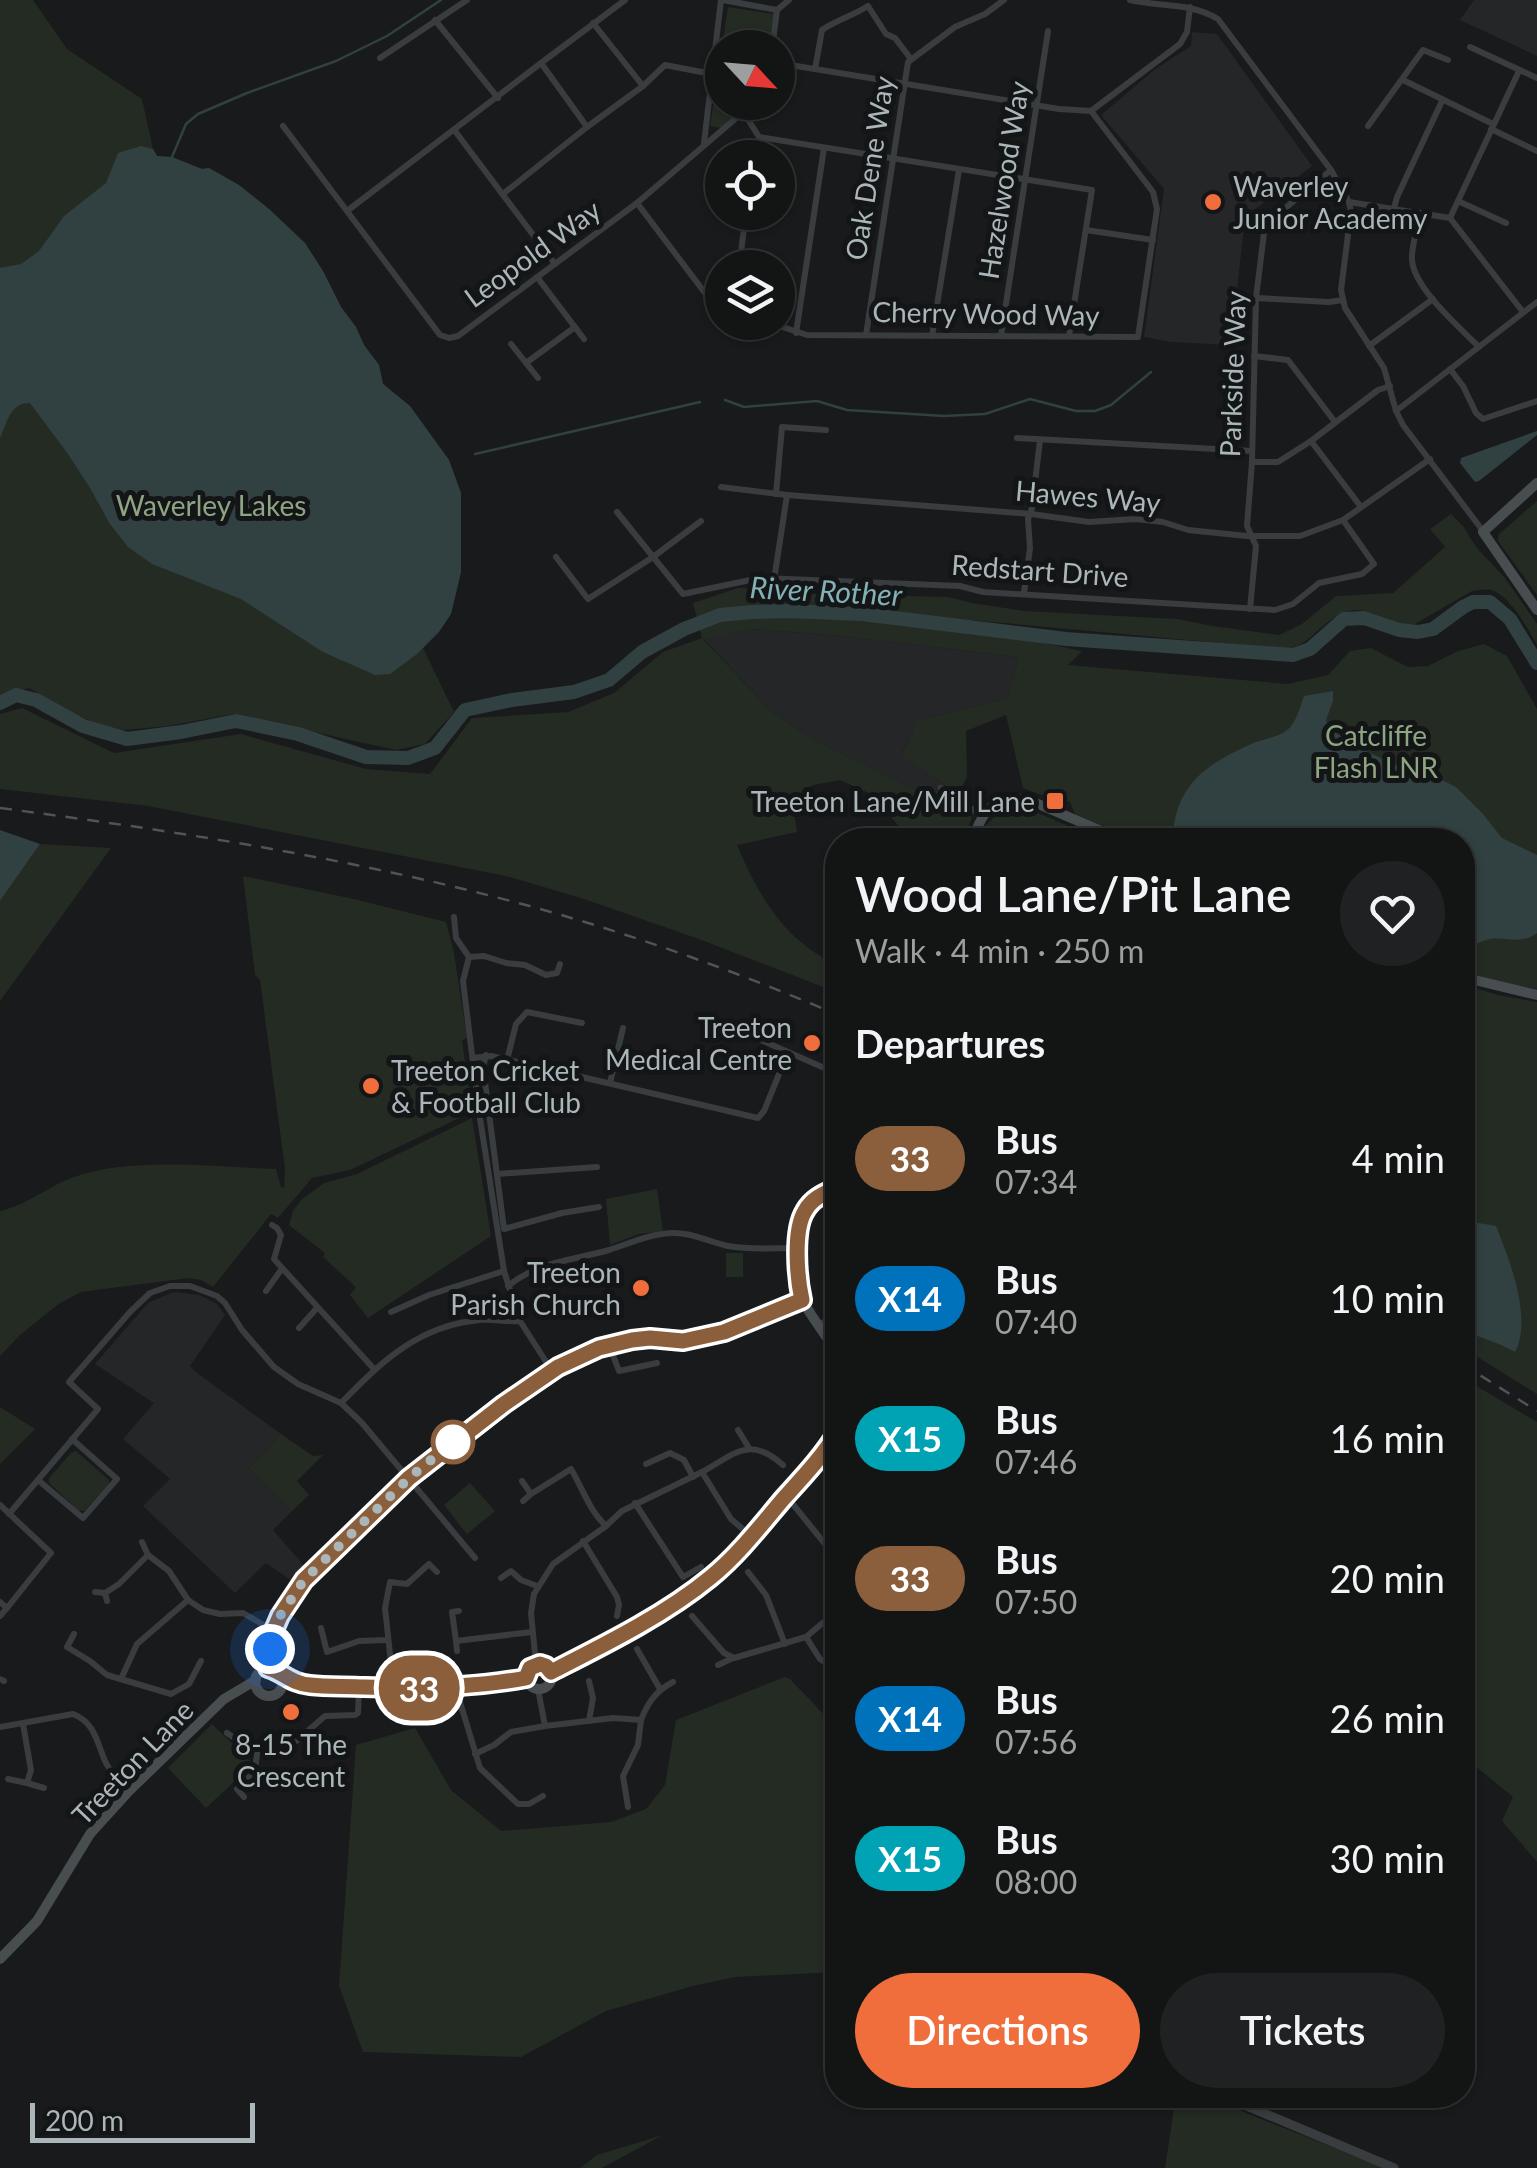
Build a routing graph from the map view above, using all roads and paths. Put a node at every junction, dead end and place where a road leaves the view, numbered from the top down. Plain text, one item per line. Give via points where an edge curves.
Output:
1 (467, 0) edge
2 (608, 0) edge
3 (625, 0) edge
4 (722, 0) edge
5 (788, 0) edge
6 (1004, 0) edge
7 (1130, 0) edge
8 (1190, 7) junction
9 (614, 8) junction
10 (778, 10) junction
11 (435, 20) junction
12 (593, 23) junction
13 (718, 30) edge
14 (775, 30) edge
15 (1048, 31) dead end
16 (1470, 47) dead end
17 (380, 58) dead end
18 (911, 58) junction
19 (1448, 60) dead end
20 (542, 63) junction
21 (795, 66) edge
22 (815, 70) junction
23 (1519, 71) junction
24 (705, 73) edge
25 (1537, 78) edge
26 (1403, 80) junction
27 (904, 85) junction
28 (643, 86) junction
29 (498, 98) junction
30 (1442, 101) junction
31 (1038, 106) junction
32 (1090, 111) junction
33 (707, 120) edge
34 (735, 120) edge
35 (748, 120) edge
36 (283, 126) dead end
37 (1368, 126) dead end
38 (587, 127) junction
39 (1492, 127) junction
40 (455, 132) junction
41 (759, 137) junction
42 (758, 140) edge
43 (704, 144) junction
44 (824, 148) junction
45 (1537, 151) edge
46 (892, 158) junction
47 (959, 170) junction
48 (1331, 170) junction
49 (1025, 180) junction
50 (502, 194) junction
51 (1458, 201) junction
52 (1349, 202) junction
53 (637, 203) junction
54 (1394, 208) junction
55 (347, 211) junction
56 (1422, 213) junction
57 (1450, 218) junction
58 (1506, 223) dead end
59 (1086, 230) junction
60 (1152, 240) junction
61 (555, 264) junction
62 (537, 277) junction
63 (705, 293) edge
64 (1256, 298) junction
65 (1433, 299) junction
66 (1343, 300) junction
67 (1537, 302) edge
68 (1524, 312) junction
69 (575, 327) junction
70 (796, 333) joint
71 (866, 334) junction
72 (932, 336) junction
73 (1001, 336) junction
74 (1069, 336) junction
75 (584, 338) dead end
76 (511, 344) dead end
77 (1368, 346) junction
78 (1479, 347) junction
79 (1254, 356) junction
80 (526, 363) junction
81 (1450, 369) junction
82 (538, 378) dead end
83 (1390, 386) junction
84 (1537, 401) edge
85 (1396, 411) junction
86 (1336, 422) junction
87 (826, 430) dead end
88 (1017, 438) dead end
89 (1040, 440) junction
90 (1311, 441) junction
91 (1252, 451) junction
92 (1430, 459) junction
93 (1252, 462) junction
94 (1537, 483) edge
95 (720, 487) dead end
96 (776, 494) junction
97 (787, 495) junction
98 (1361, 508) junction
99 (617, 512) dead end
100 (1031, 514) junction
101 (1343, 520) junction
102 (701, 521) dead end
103 (1484, 532) junction
104 (1251, 536) junction
105 (556, 556) dead end
106 (653, 557) junction
107 (774, 580) junction
108 (1024, 593) junction
109 (1250, 609) junction
110 (1537, 610) edge
111 (941, 788) dead end
112 (982, 816) junction
113 (978, 828) edge
114 (1095, 828) edge
115 (454, 917) dead end
116 (469, 957) junction
117 (560, 964) dead end
118 (1475, 980) edge
119 (1537, 996) edge
120 (582, 1023) dead end
121 (623, 1028) dead end
122 (752, 1036) dead end
123 (788, 1052) junction
124 (486, 1056) junction
125 (473, 1058) junction
126 (507, 1060) junction
127 (825, 1068) edge
128 (610, 1084) junction
129 (598, 1168) dead end
130 (497, 1174) junction
131 (825, 1194) edge
132 (599, 1206) dead end
133 (272, 1225) dead end
134 (798, 1248) junction
135 (281, 1270) junction
136 (504, 1271) junction
137 (508, 1286) junction
138 (266, 1291) dead end
139 (802, 1300) junction
140 (317, 1308) junction
141 (391, 1312) dead end
142 (825, 1321) edge
143 (520, 1322) junction
144 (819, 1324) junction
145 (299, 1328) dead end
146 (825, 1333) edge
147 (609, 1345) junction
148 (657, 1363) dead end
149 (374, 1369) junction
150 (552, 1371) junction
151 (341, 1404) junction
152 (738, 1430) dead end
153 (72, 1439) junction
154 (748, 1448) junction
155 (825, 1450) edge
156 (646, 1464) dead end
157 (783, 1465) dead end
158 (702, 1472) junction
159 (692, 1477) junction
160 (409, 1478) junction
161 (38, 1480) junction
162 (522, 1481) dead end
163 (531, 1494) junction
164 (786, 1496) junction
165 (523, 1501) dead end
166 (635, 1503) junction
167 (0, 1506) edge
168 (9, 1514) junction
169 (606, 1526) junction
170 (751, 1536) junction
171 (584, 1541) junction
172 (142, 1542) dead end
173 (825, 1544) edge
174 (148, 1555) junction
175 (475, 1558) dead end
176 (702, 1566) dead end
177 (437, 1572) dead end
178 (748, 1572) dead end
179 (501, 1578) dead end
180 (538, 1586) junction
181 (95, 1592) dead end
182 (188, 1600) junction
183 (3, 1605) edge
184 (459, 1612) dead end
185 (0, 1616) edge
186 (617, 1616) dead end
187 (692, 1616) dead end
188 (825, 1621) edge
189 (320, 1628) dead end
190 (274, 1630) junction
191 (532, 1632) junction
192 (74, 1634) dead end
193 (806, 1637) junction
194 (388, 1640) junction
195 (456, 1641) junction
196 (785, 1644) junction
197 (637, 1649) dead end
198 (457, 1651) dead end
199 (734, 1658) junction
200 (825, 1660) edge
201 (201, 1662) dead end
202 (536, 1664) junction
203 (718, 1665) dead end
204 (268, 1668) junction
205 (551, 1672) junction
206 (282, 1678) junction
207 (526, 1678) junction
208 (121, 1679) junction
209 (256, 1680) junction
210 (589, 1680) dead end
211 (674, 1682) dead end
212 (307, 1685) junction
213 (358, 1687) junction
214 (389, 1688) junction
215 (660, 1689) junction
216 (538, 1690) junction
217 (278, 1692) junction
218 (261, 1693) junction
219 (230, 1696) junction
220 (434, 1703) dead end
221 (589, 1720) junction
222 (640, 1720) junction
223 (23, 1724) junction
224 (545, 1726) junction
225 (0, 1727) edge
226 (227, 1733) dead end
227 (258, 1746) junction
228 (475, 1754) junction
229 (8, 1779) dead end
230 (28, 1783) junction
231 (44, 1788) dead end
232 (129, 1791) junction
233 (544, 1796) dead end
234 (244, 1797) dead end
235 (628, 1807) dead end
236 (0, 1958) edge
237 (1252, 2108) edge
238 (1394, 2168) edge

1 - 11 street
2 - 9 street
3 - 9 street
4 - 10 street
4 - 13 street
5 - 10 street
6 - 18 street, Oak Dene Way
7 - 8 street
8 - 32 street via 1180,44
8 - 48 street via 1218,19
9 - 12 street
10 - 14 street
11 - 17 street
11 - 29 street
12 - 20 street
12 - 28 street
15 - 31 street, Hazelwood Way
16 - 23 street
18 - 22 street via 868,6 822,30
18 - 27 street, Oak Dene Way
19 - 26 street via 1423,50
20 - 29 street
20 - 38 street
21 - 22 street
22 - 27 street
23 - 25 street
23 - 39 street
24 - 28 street via 665,65
26 - 30 street
26 - 37 street
27 - 31 street
27 - 46 street, Oak Dene Way
28 - 38 street
29 - 40 street
30 - 39 street
30 - 54 street
31 - 32 street
31 - 49 street, Hazelwood Way
32 - 60 street, Cherry Wood Way via 1154,192
33 - 43 street
34 - 43 street, Leopold Way
35 - 41 street
36 - 55 street, Leopold Way
38 - 50 street
39 - 45 street
39 - 51 street
40 - 50 street
40 - 55 street
41 - 42 street
41 - 44 street
43 - 53 street, Leopold Way
44 - 46 street
44 - 70 street
46 - 47 street
46 - 71 street, Oak Dene Way
47 - 49 street
47 - 72 street
48 - 52 street
48 - 64 street, Parkside Way via 1265,224
49 - 59 street via 1092,190
49 - 73 street, Hazelwood Way
50 - 61 street
51 - 57 street
51 - 58 street
52 - 54 street
52 - 66 street
53 - 61 street, Leopold Way
53 - 63 street
54 - 56 street
55 - 62 street, Leopold Way via 448,338
56 - 57 street
56 - 65 street via 1412,262
57 - 68 street
59 - 60 street
59 - 74 street
60 - 74 street, Cherry Wood Way via 1138,338
61 - 62 street, Leopold Way
62 - 69 street
64 - 66 street
64 - 79 street, Parkside Way
65 - 77 street
65 - 78 street
66 - 77 street
67 - 68 street
68 - 78 street
69 - 75 street
69 - 80 street
70 - 71 street, Cherry Wood Way
71 - 72 street, Cherry Wood Way
72 - 73 street, Cherry Wood Way
73 - 74 street, Cherry Wood Way
76 - 80 street
77 - 83 street
78 - 81 street
79 - 86 street via 1288,360
79 - 91 street, Parkside Way
80 - 82 street
81 - 84 street via 1479,418
81 - 85 street
83 - 85 street
83 - 86 street
85 - 92 street
86 - 90 street
87 - 96 street via 782,428
88 - 89 street
89 - 91 street
89 - 100 street
90 - 93 street via 1278,462
90 - 98 street
91 - 93 street, Parkside Way
92 - 98 street, Hawes Way
92 - 103 street
93 - 104 street, Parkside Way
94 - 103 main road
95 - 96 street, Hawes Way
96 - 97 street, Hawes Way
97 - 100 street, Hawes Way
97 - 107 street
98 - 101 street, Hawes Way
99 - 106 street, Redstart Drive
100 - 104 street, Hawes Way via 1089,522 1149,520
100 - 108 street
101 - 104 street, Hawes Way via 1300,536
101 - 109 street, Redstart Drive via 1374,564 1362,574 1319,583 1293,604
102 - 106 street
103 - 110 main road
104 - 109 street, Parkside Way via 1256,546
105 - 106 street via 588,599
106 - 107 street, Redstart Drive via 683,594
107 - 108 street, Redstart Drive
108 - 109 street, Redstart Drive
111 - 112 street
112 - 113 main road
112 - 114 main road via 1018,798
115 - 116 street via 456,938
116 - 117 street via 546,975 557,973
116 - 125 street via 462,981
118 - 119 main road
120 - 126 street via 527,1012 516,1024
121 - 128 street
122 - 123 street
123 - 127 street
123 - 128 street via 758,1118
124 - 125 street
124 - 126 street
124 - 130 street
125 - 136 street
126 - 128 street
129 - 130 street
130 - 132 street via 504,1228
131 - 134 main road via 804,1212
133 - 135 street via 281,1236 274,1259
134 - 137 street via 732,1246 665,1233 530,1270
134 - 139 main road
135 - 138 street
135 - 140 street
136 - 137 street
136 - 141 street
137 - 143 street
139 - 144 main road
139 - 147 street via 724,1332
140 - 145 street
140 - 149 street
142 - 144 street
143 - 149 street via 438,1328
143 - 150 street
144 - 146 main road
147 - 148 street via 619,1371
147 - 150 street
149 - 151 street
150 - 160 street
151 - 153 street via 274,1368 217,1296 170,1286 150,1293 130,1312 69,1382 98,1408
151 - 160 street
152 - 154 street
153 - 161 street
153 - 161 street via 117,1479 83,1518
154 - 157 street via 762,1449
154 - 158 street
155 - 164 main road
156 - 159 street via 670,1454 684,1460
158 - 159 street
158 - 170 street
159 - 166 street
160 - 175 street
160 - 190 street via 304,1580
161 - 168 street
162 - 163 street
163 - 165 street
163 - 169 street via 570,1469
164 - 170 main road
164 - 173 street
166 - 169 street
166 - 176 street via 684,1577
167 - 168 street
168 - 183 street via 50,1554
169 - 171 street
170 - 205 main road via 698,1587
171 - 180 street via 553,1564
171 - 186 street via 616,1597
172 - 174 street
174 - 181 street via 106,1597
174 - 182 street via 170,1571
177 - 194 street via 429,1564 407,1584 390,1582
178 - 196 street via 766,1594
179 - 180 street via 511,1572
180 - 191 street
182 - 190 street via 203,1610 242,1613
182 - 208 street via 144,1636
183 - 185 street
184 - 195 street via 452,1612
187 - 199 street
188 - 193 street
189 - 194 street via 328,1652
190 - 204 street
191 - 195 street
191 - 202 street
192 - 208 street via 67,1646
193 - 196 street
193 - 200 street
194 - 214 street
195 - 198 street
196 - 199 street
197 - 215 street
199 - 203 street
201 - 208 street via 189,1684 171,1694
202 - 205 main road
202 - 207 main road
204 - 206 main road
204 - 209 main road
205 - 216 main road via 549,1684
206 - 212 main road
206 - 217 main road
207 - 214 main road
207 - 216 main road
209 - 218 main road
209 - 219 main road, Treeton Lane
210 - 221 street
211 - 215 street
212 - 213 main road
212 - 217 main road
213 - 214 main road
213 - 227 street via 355,1715 325,1716 296,1742
215 - 222 street
216 - 224 street
217 - 218 main road
218 - 219 main road, Treeton Lane
219 - 232 main road, Treeton Lane
220 - 228 street via 460,1702
221 - 222 street
221 - 224 street
222 - 235 street via 638,1745 623,1776
223 - 225 street
223 - 230 street
223 - 232 street via 82,1718
224 - 228 street via 511,1732
226 - 227 street
227 - 234 street via 255,1771 237,1789
228 - 233 street via 480,1768 518,1804
229 - 230 street
230 - 231 street
232 - 236 main road, Treeton Lane via 90,1834 37,1922
237 - 238 street

